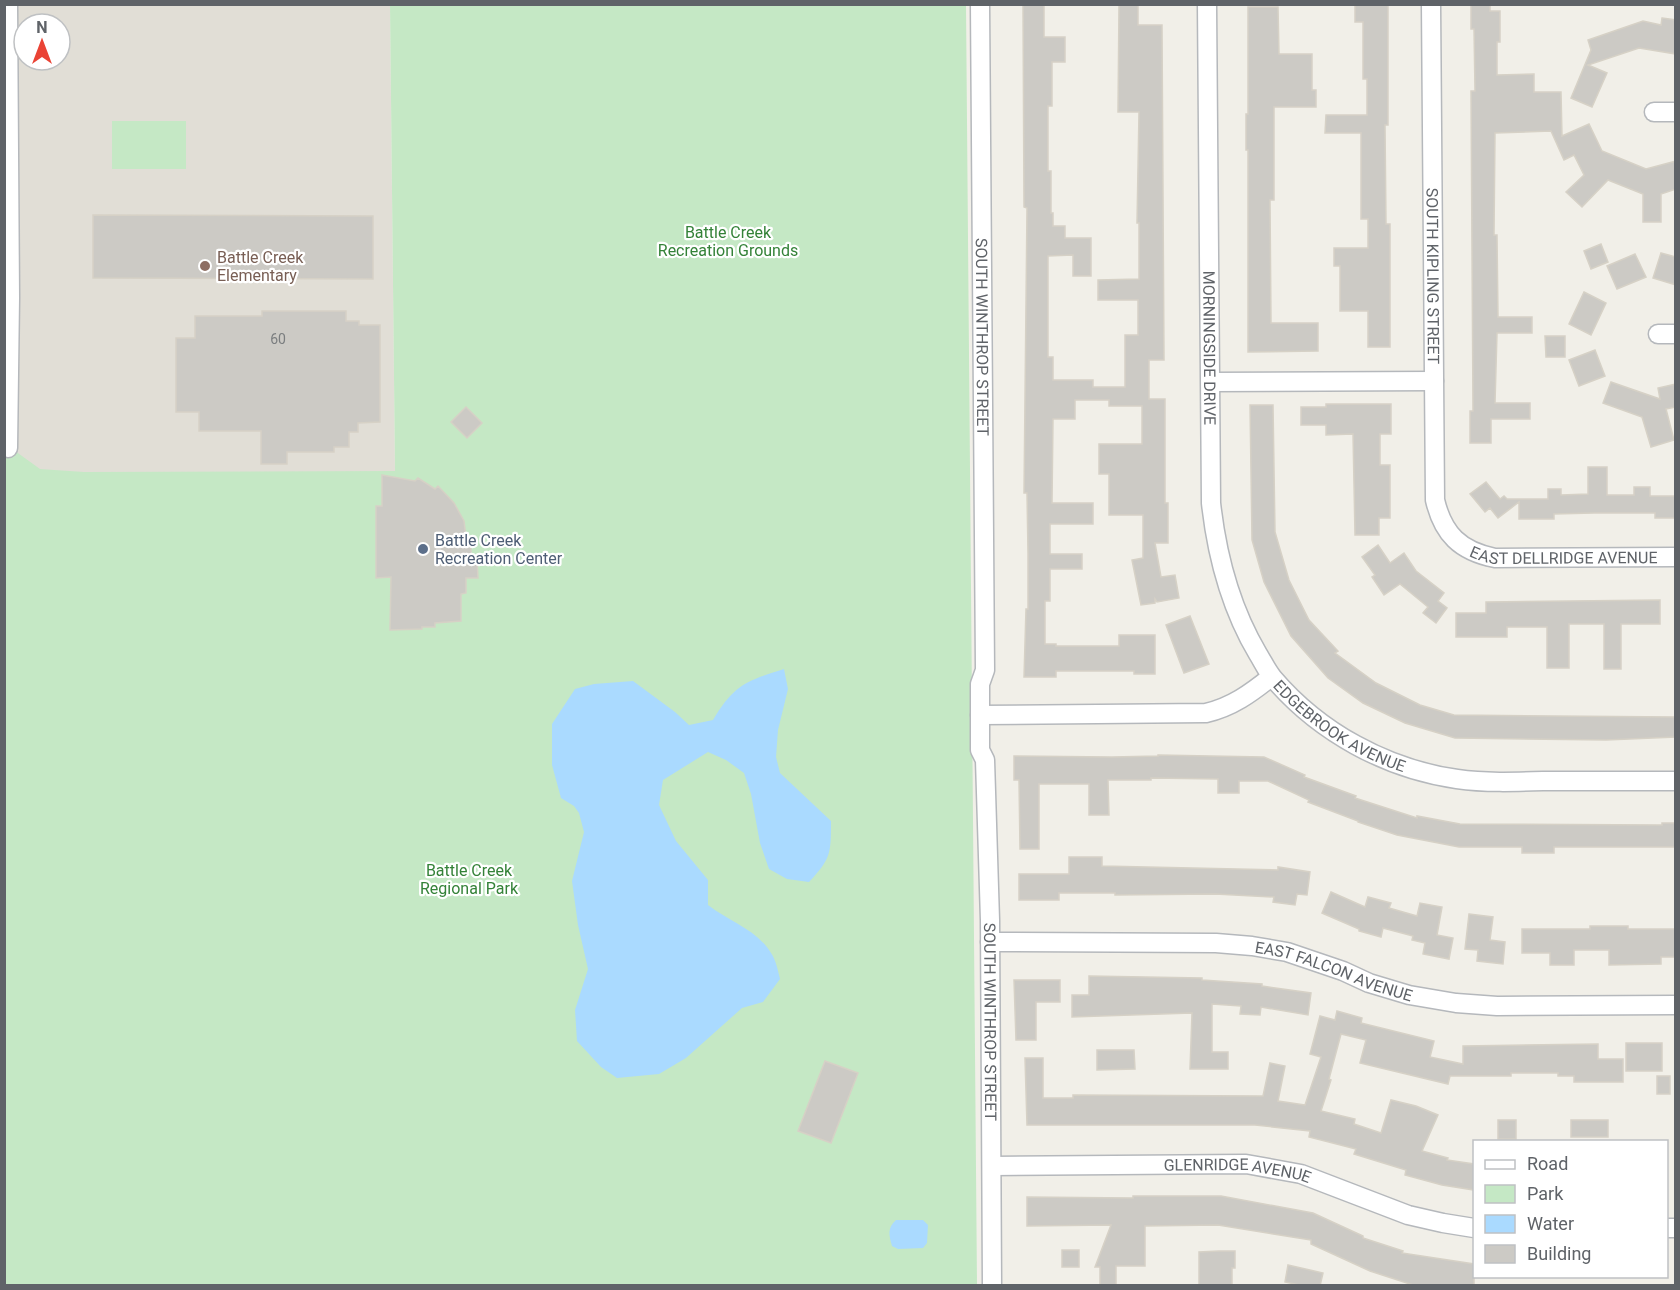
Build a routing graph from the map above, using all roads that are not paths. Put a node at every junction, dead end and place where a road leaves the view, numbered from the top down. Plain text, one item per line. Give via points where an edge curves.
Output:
1 (8, 4) edge
2 (980, 4) edge
3 (1207, 4) edge
4 (1431, 4) edge
5 (6, 89) edge
6 (1654, 112) dead end
7 (1676, 112) edge
8 (7, 298) edge
9 (1434, 381) junction
10 (1212, 382) junction
11 (8, 448) dead end
12 (1456, 541) joint
13 (1676, 557) edge
14 (1271, 677) junction
15 (986, 715) junction
16 (1676, 781) edge
17 (990, 942) junction
18 (1676, 1005) edge
19 (992, 1166) junction
20 (1473, 1228) edge
21 (992, 1286) edge

1 - 5 street
2 - 15 street, SOUTH WINTHROP STREET via 985,670 980,684
3 - 10 street, MORNINGSIDE DRIVE
4 - 9 street, SOUTH KIPLING STREET
5 - 8 street
6 - 7 street
8 - 11 street
9 - 10 street
9 - 12 street, SOUTH KIPLING STREET via 1435,500 1439,517
10 - 14 street, MORNINGSIDE DRIVE via 1211,503 1216,543 1236,611
12 - 13 street, EAST DELLRIDGE AVENUE via 1471,551 1495,558
14 - 15 street, EDGEBROOK AVENUE via 1241,699 1206,713
14 - 16 street, EDGEBROOK AVENUE via 1338,735 1394,764 1429,774 1496,782
15 - 17 street, SOUTH WINTHROP STREET via 980,750 986,760
17 - 18 street, EAST FALCON AVENUE via 1252,946 1302,956 1409,995 1456,1003
17 - 19 street, SOUTH WINTHROP STREET
19 - 20 street, GLENRIDGE AVENUE via 1246,1164 1301,1174 1408,1215
19 - 21 street, SOUTH WINTHROP STREET

